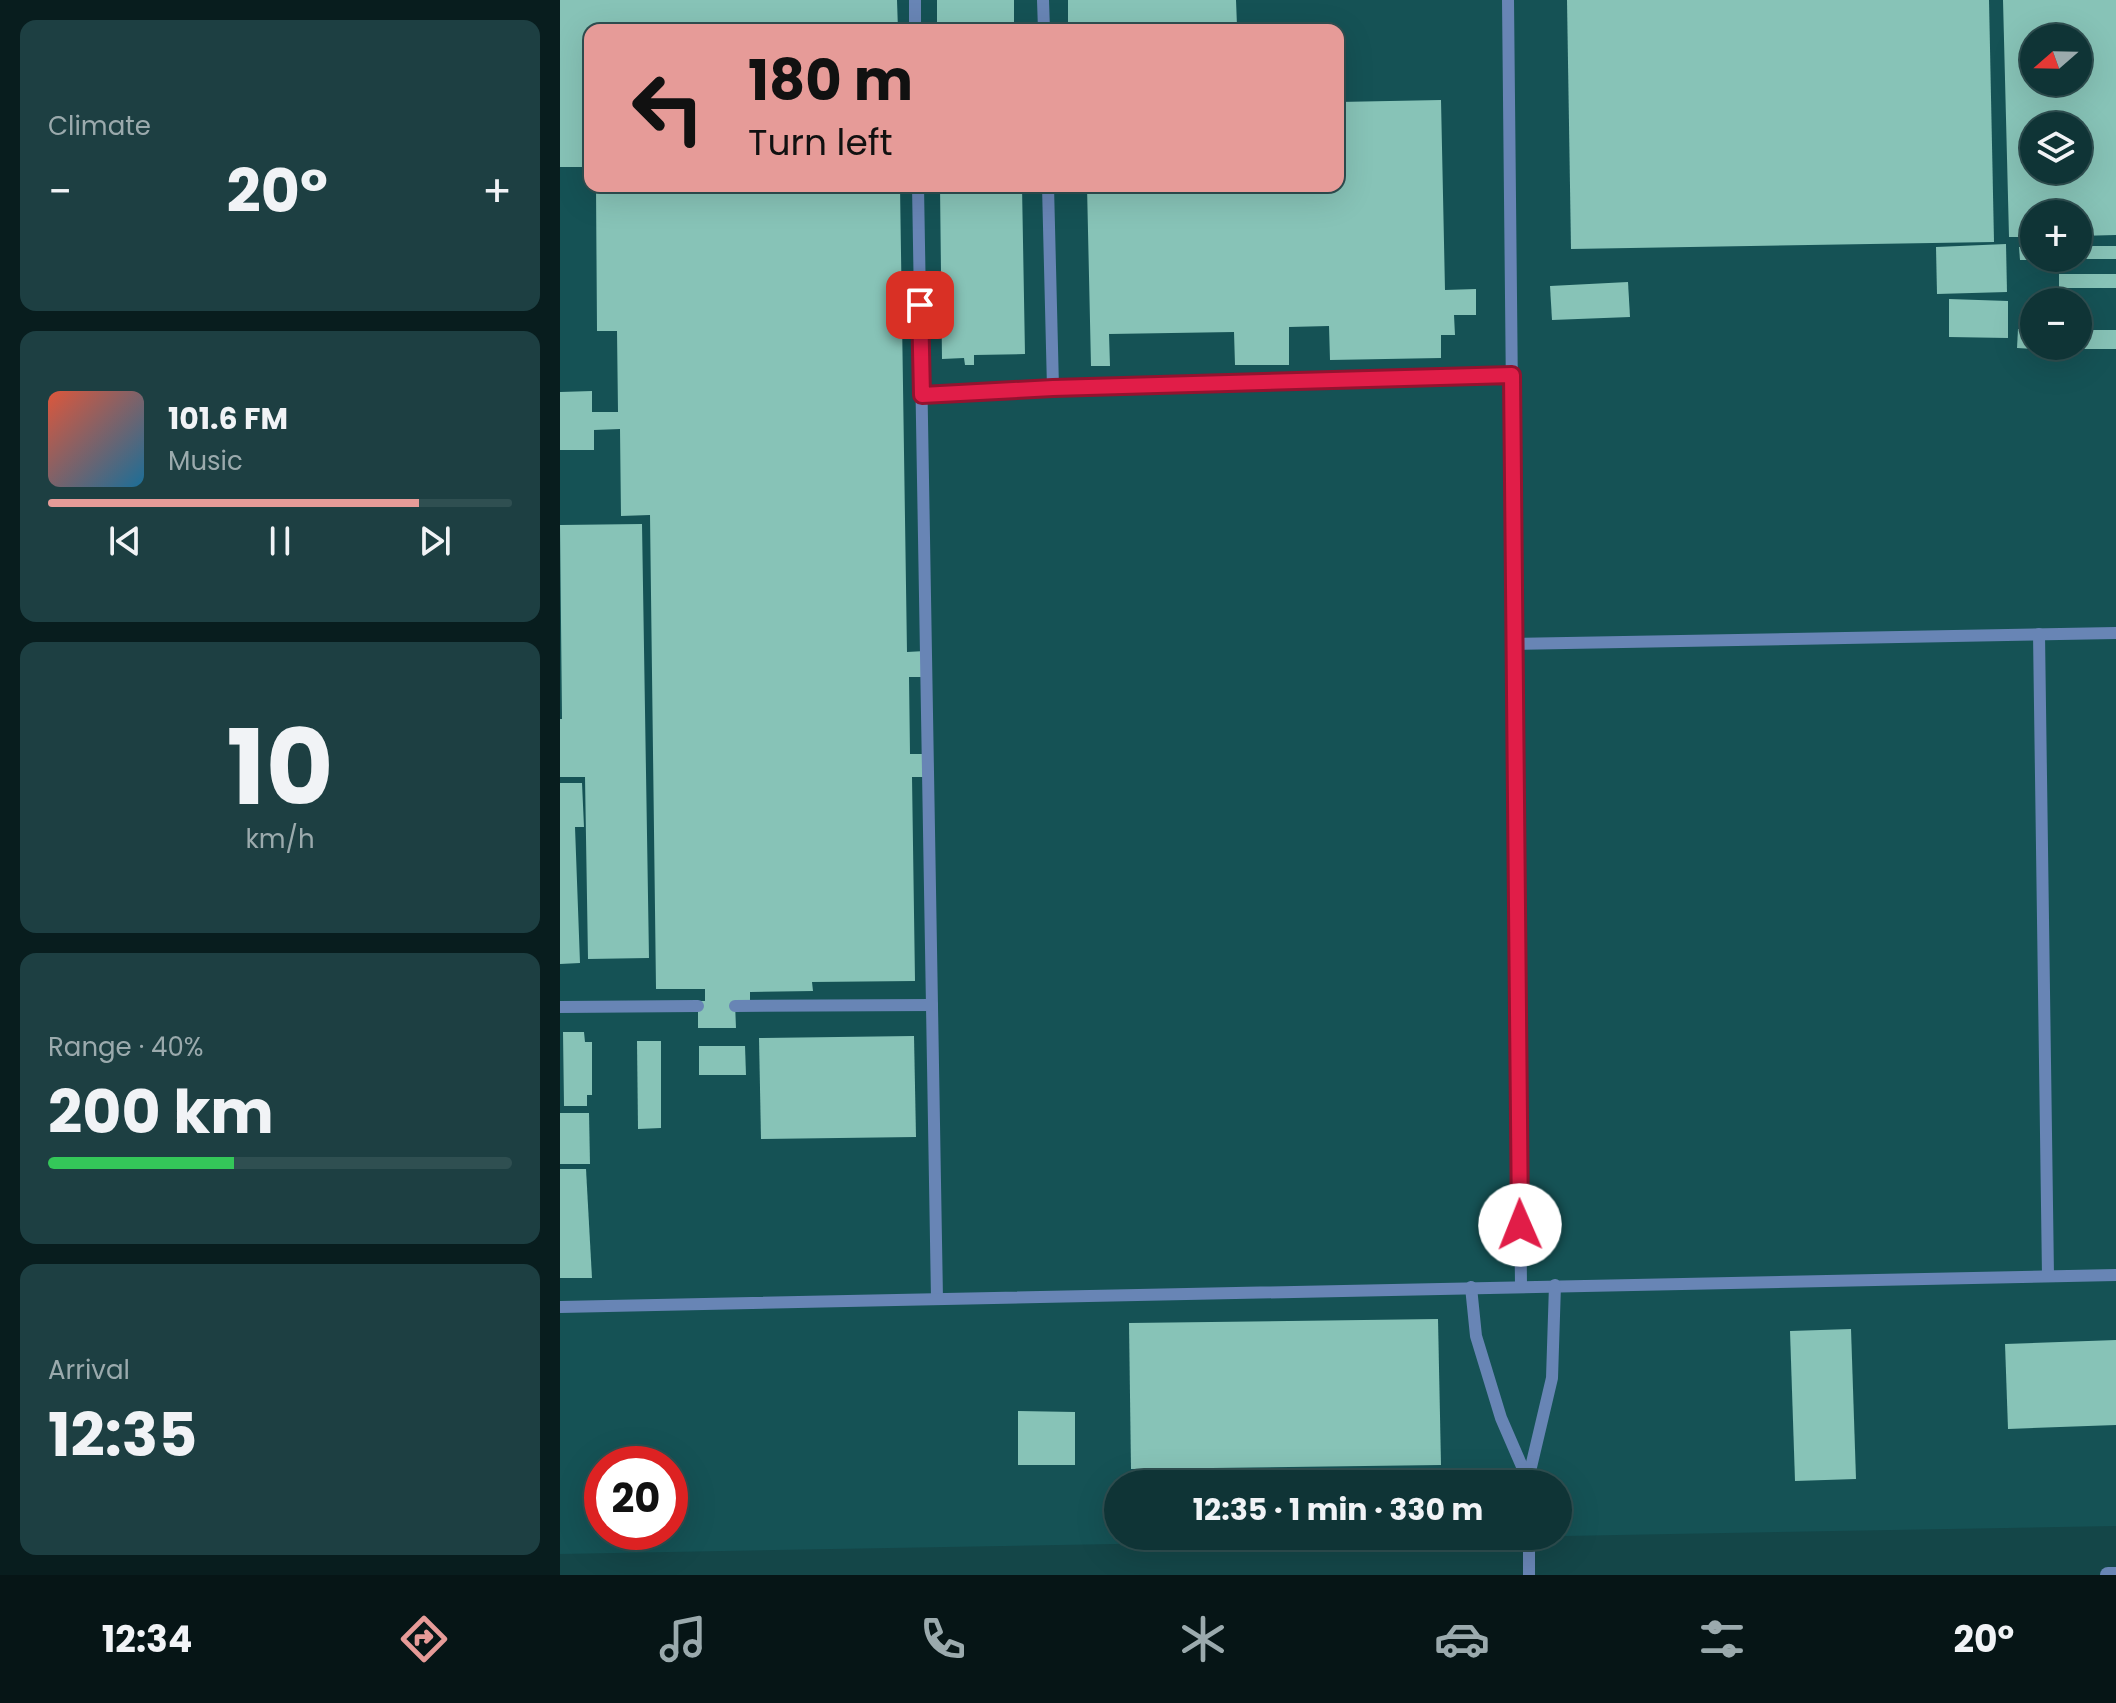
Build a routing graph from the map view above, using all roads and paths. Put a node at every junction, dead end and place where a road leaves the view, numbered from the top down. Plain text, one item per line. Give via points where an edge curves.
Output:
1 (915, 0) edge
2 (1043, 0) edge
3 (1508, 0) edge
4 (915, 24) edge
5 (1044, 24) edge
6 (918, 192) edge
7 (1048, 192) edge
8 (1512, 375) junction
9 (1053, 388) junction
10 (922, 395) junction
11 (2116, 633) edge
12 (2039, 634) junction
13 (1514, 644) junction
14 (932, 1005) junction
15 (698, 1006) dead end
16 (735, 1006) dead end
17 (560, 1007) edge
18 (2116, 1275) edge
19 (2048, 1276) junction
20 (1555, 1285) junction
21 (1521, 1286) junction
22 (1471, 1287) junction
23 (937, 1299) junction
24 (560, 1307) edge
25 (1522, 1470) edge
26 (1530, 1470) edge
27 (1529, 1550) edge
28 (1529, 1575) edge
29 (2108, 1575) edge
30 (2116, 1575) edge

1 - 4 lane
2 - 5 lane
3 - 8 lane
6 - 10 lane
7 - 9 lane
8 - 9 lane
8 - 13 lane
9 - 10 lane
10 - 14 lane
11 - 12 lane
12 - 13 lane
12 - 19 lane
13 - 21 lane
14 - 16 lane
14 - 23 lane
15 - 17 lane
18 - 19 lane
19 - 20 lane
20 - 21 lane
20 - 26 lane via 1552,1378
21 - 22 lane
22 - 23 lane
22 - 25 lane via 1476,1336
23 - 24 lane
27 - 28 lane
29 - 30 street

